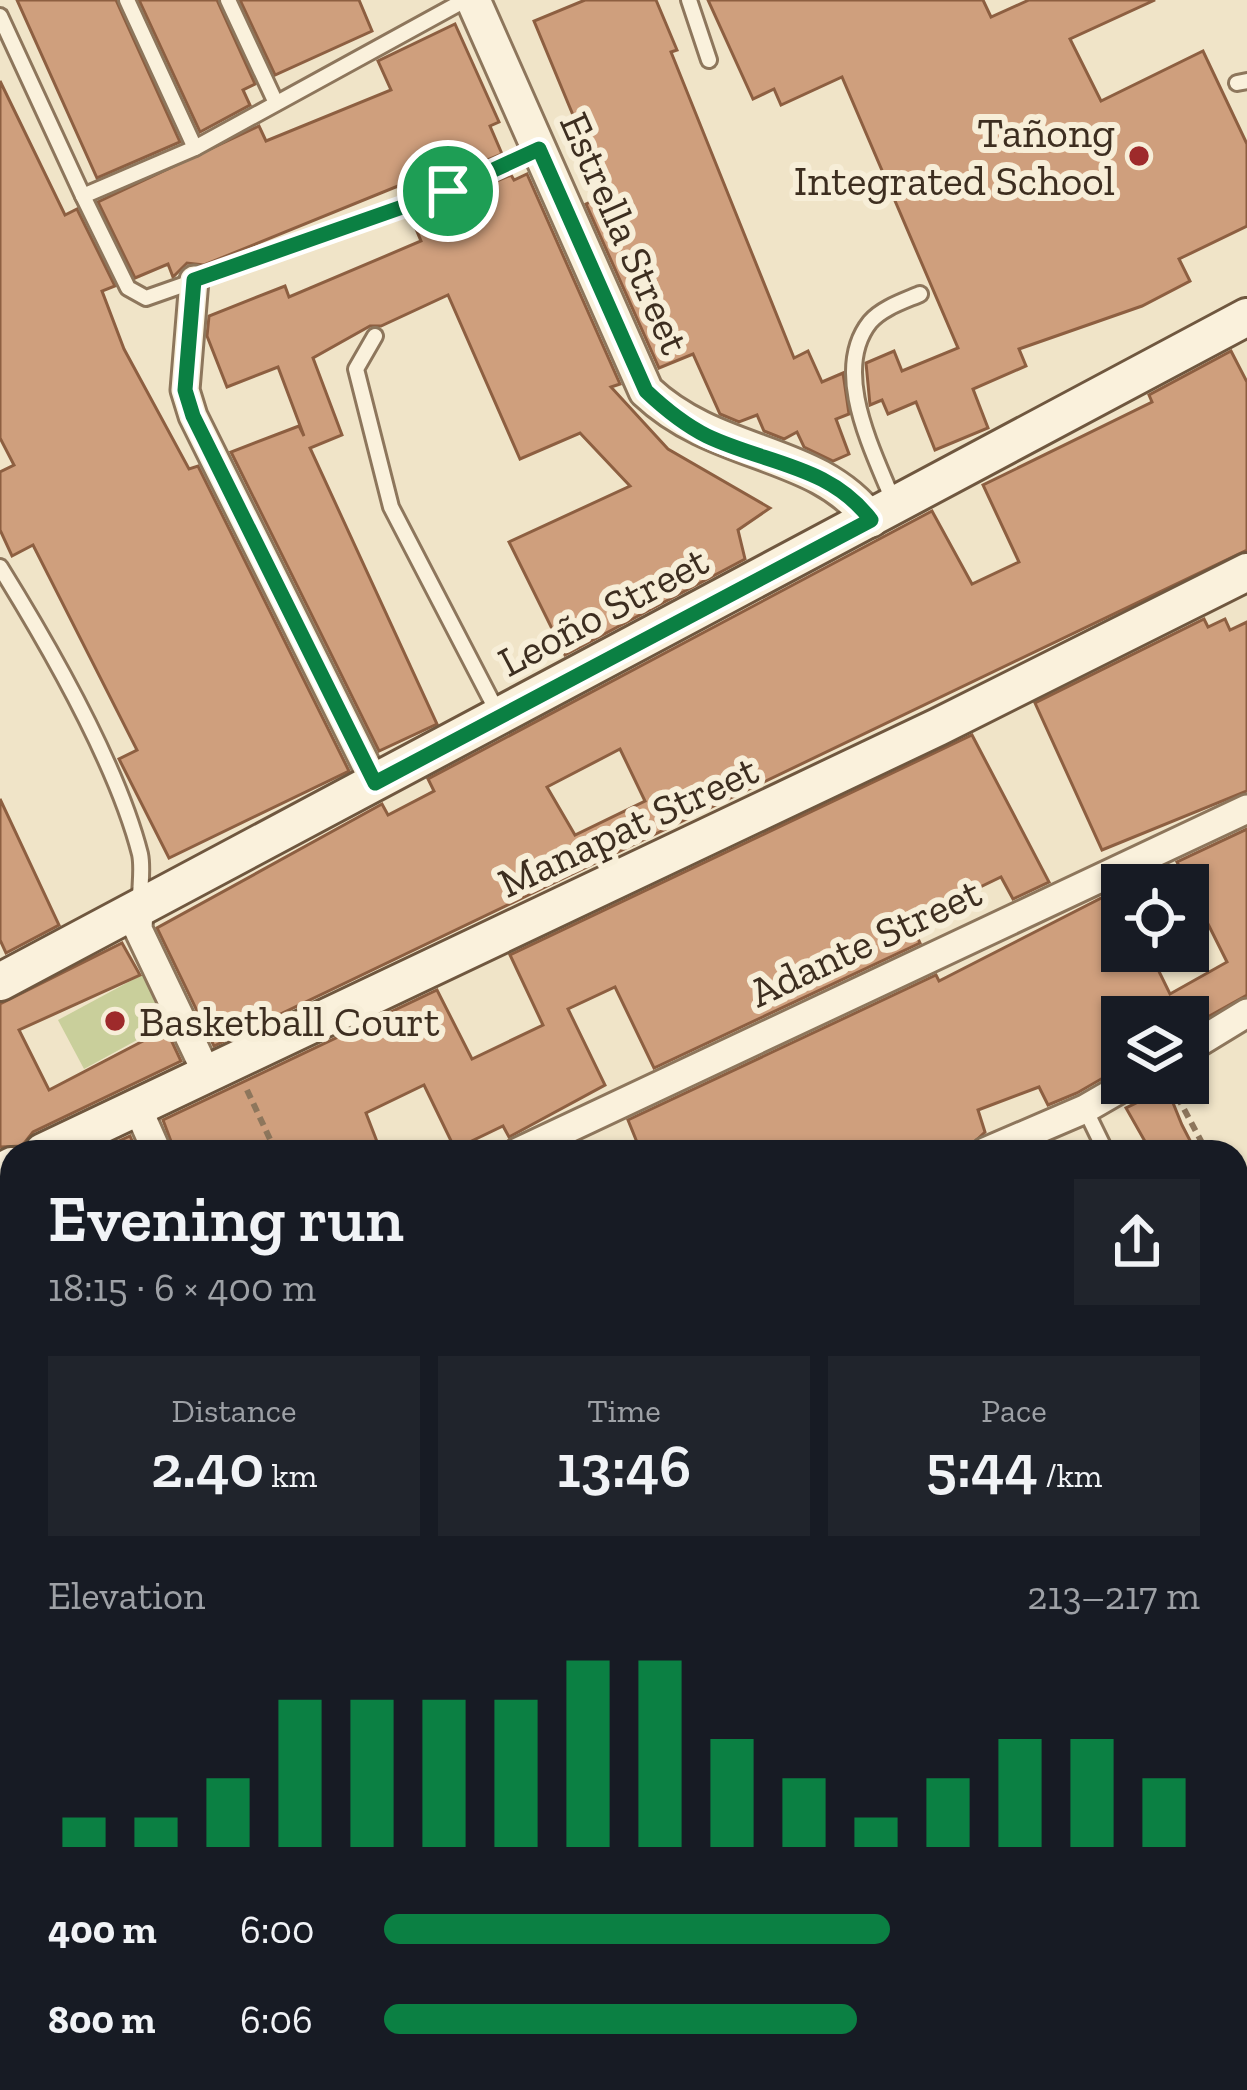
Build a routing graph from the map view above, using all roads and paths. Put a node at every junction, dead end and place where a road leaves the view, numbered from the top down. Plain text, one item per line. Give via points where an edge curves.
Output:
1 (128, 0) edge
2 (228, 0) edge
3 (469, 0) edge
4 (689, 0) edge
5 (0, 16) edge
6 (709, 59) dead end
7 (276, 103) junction
8 (195, 148) junction
9 (539, 149) junction
10 (83, 196) junction
11 (194, 280) junction
12 (920, 295) dead end
13 (1247, 317) edge
14 (375, 336) dead end
15 (884, 513) junction
16 (0, 567) edge
17 (1247, 572) edge
18 (500, 717) junction
19 (375, 783) junction
20 (1247, 809) edge
21 (139, 908) junction
22 (0, 982) edge
23 (1247, 1013) edge
24 (1209, 1036) edge
25 (221, 1070) junction
26 (1101, 1100) edge
27 (1181, 1104) edge
28 (138, 1108) junction
29 (1085, 1109) junction
30 (69, 1140) edge
31 (152, 1140) edge
32 (268, 1140) edge
33 (544, 1140) edge
34 (1013, 1140) edge
35 (1100, 1140) edge
36 (1201, 1140) edge

1 - 8 lane
2 - 7 lane
3 - 7 lane
3 - 9 street, Estrella Street
4 - 6 lane
5 - 10 lane
7 - 8 lane
8 - 10 lane
9 - 11 lane via 448,191
9 - 15 street, Estrella Street via 646,391 709,437 829,479
10 - 11 lane via 136,297
11 - 19 street via 185,390 193,416
12 - 15 lane via 871,322 860,346 855,384
13 - 15 main road, Leoño Street
14 - 18 lane via 356,369 380,478
15 - 18 main road, Leoño Street
16 - 21 lane via 117,791 141,858
17 - 25 main road, Manapat Street
18 - 19 main road, Leoño Street
19 - 21 main road, Leoño Street
20 - 33 street, Adante Street
21 - 22 main road, Leoño Street
21 - 25 street via 138,928
23 - 24 street
25 - 28 main road, Manapat Street
25 - 32 path
26 - 29 street
27 - 36 path
28 - 30 main road, Manapat Street
28 - 31 street
29 - 34 street
29 - 35 lane

